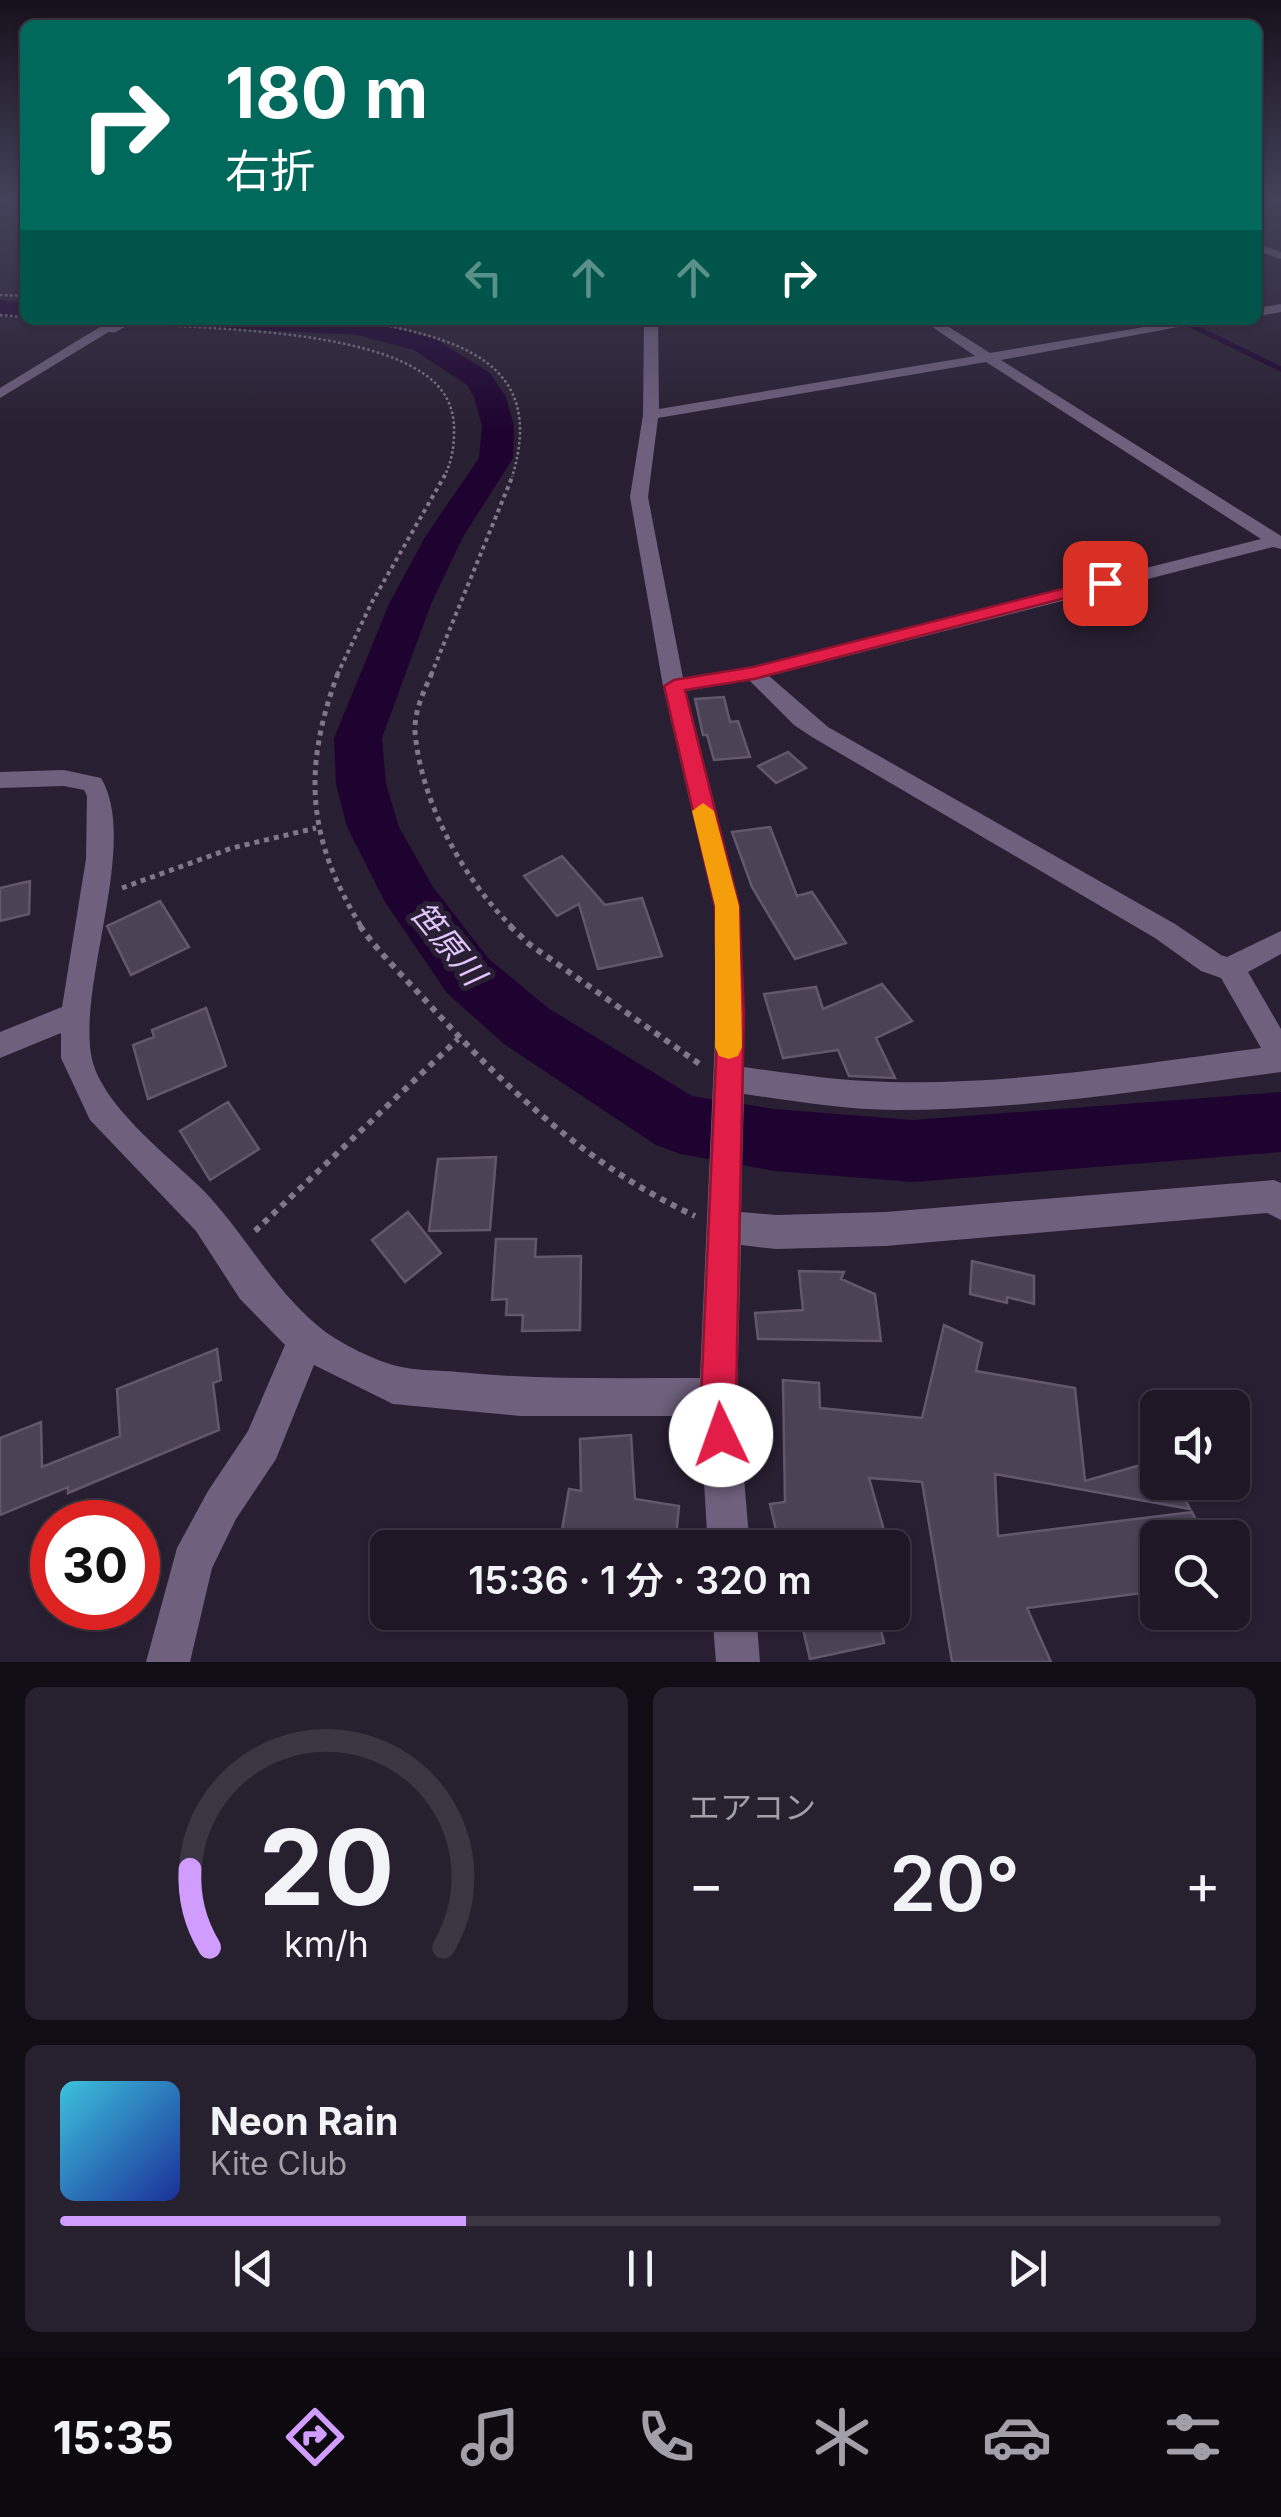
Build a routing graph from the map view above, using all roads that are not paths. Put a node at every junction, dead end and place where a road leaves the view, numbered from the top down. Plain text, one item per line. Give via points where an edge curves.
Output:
1 (115, 325) edge
2 (651, 325) edge
3 (938, 325) edge
4 (1180, 325) edge
5 (987, 358) junction
6 (0, 394) edge
7 (651, 414) junction
8 (1279, 543) edge
9 (754, 673) junction
10 (674, 686) junction
11 (0, 780) edge
12 (1281, 942) edge
13 (1232, 971) junction
14 (75, 1014) junction
15 (0, 1045) edge
16 (1281, 1057) edge
17 (726, 1078) junction
18 (1281, 1204) edge
19 (726, 1217) junction
20 (306, 1339) junction
21 (718, 1398) junction
22 (728, 1530) edge
23 (735, 1630) edge
24 (168, 1662) edge
25 (738, 1662) edge

1 - 6 street
2 - 7 street
3 - 5 street
4 - 5 street
5 - 7 street
5 - 8 street
7 - 10 street via 639,497
8 - 9 street
9 - 10 street
9 - 13 street via 820,732
10 - 17 street via 727,906
11 - 14 street via 64,778 93,784 98,796 94,896
12 - 13 street
13 - 16 street
14 - 15 street
14 - 20 street via 76,1058 102,1110 208,1219 253,1286
16 - 17 street via 1088,1082 909,1095
17 - 19 street
18 - 19 street via 1274,1196 776,1232
19 - 21 street
20 - 21 street via 392,1385 520,1396
20 - 24 street via 262,1445 192,1563
21 - 22 street
23 - 25 street

